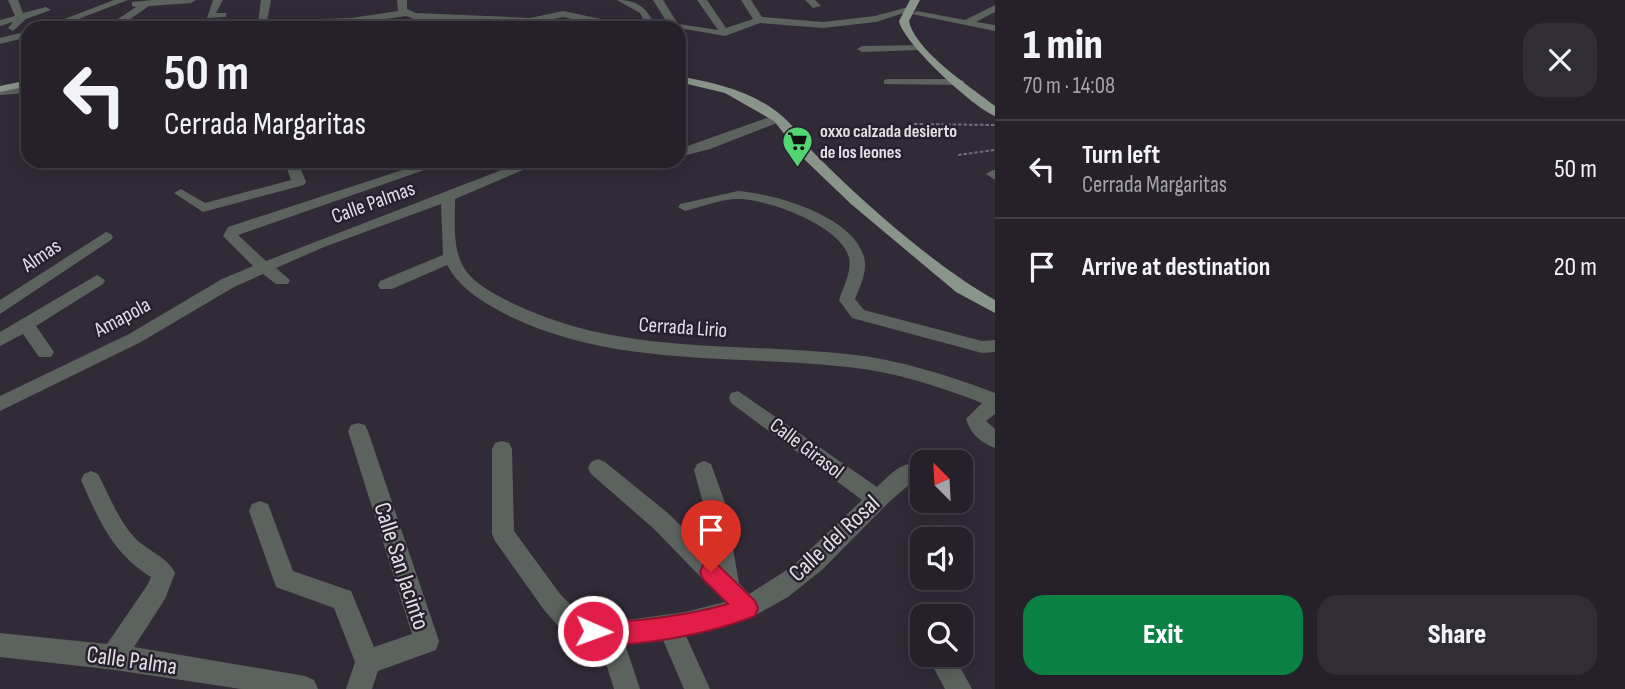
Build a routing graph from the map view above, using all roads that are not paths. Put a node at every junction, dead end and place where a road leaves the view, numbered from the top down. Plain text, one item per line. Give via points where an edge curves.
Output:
1 (13, 0) edge
2 (191, 0) edge
3 (218, 0) edge
4 (266, 0) edge
5 (402, 0) edge
6 (622, 0) edge
7 (658, 0) edge
8 (702, 0) edge
9 (746, 0) edge
10 (120, 1) edge
11 (145, 5) junction
12 (505, 6) dead end
13 (914, 8) edge
14 (995, 8) edge
15 (46, 10) dead end
16 (407, 13) junction
17 (223, 15) dead end
18 (21, 19) junction
19 (483, 19) joint
20 (511, 20) junction
21 (759, 20) junction
22 (65, 21) edge
23 (120, 21) edge
24 (262, 21) edge
25 (357, 21) edge
26 (530, 21) joint
27 (600, 21) edge
28 (648, 21) edge
29 (671, 21) edge
30 (0, 23) edge
31 (967, 23) junction
32 (686, 28) edge
33 (995, 28) edge
34 (5, 30) edge
35 (725, 33) junction
36 (21, 34) edge
37 (0, 41) edge
38 (919, 47) junction
39 (862, 48) dead end
40 (686, 81) edge
41 (887, 82) dead end
42 (959, 82) junction
43 (21, 85) edge
44 (2, 89) edge
45 (21, 90) edge
46 (995, 112) edge
47 (778, 118) junction
48 (686, 151) edge
49 (294, 168) edge
50 (422, 168) edge
51 (520, 168) edge
52 (181, 193) dead end
53 (448, 197) junction
54 (685, 207) dead end
55 (106, 237) dead end
56 (451, 257) junction
57 (263, 267) junction
58 (97, 280) dead end
59 (282, 280) dead end
60 (386, 285) dead end
61 (995, 307) edge
62 (0, 308) edge
63 (26, 325) junction
64 (0, 340) edge
65 (995, 346) edge
66 (46, 352) dead end
67 (738, 398) dead end
68 (995, 402) edge
69 (0, 404) edge
70 (358, 431) dead end
71 (995, 440) edge
72 (502, 449) dead end
73 (598, 468) dead end
74 (704, 470) dead end
75 (910, 472) edge
76 (92, 480) dead end
77 (876, 498) junction
78 (260, 512) dead end
79 (728, 589) junction
80 (747, 608) junction
81 (670, 627) junction
82 (609, 633) junction
83 (0, 645) edge
84 (114, 656) junction
85 (368, 662) junction
86 (946, 667) edge
87 (237, 682) edge
88 (304, 689) edge
89 (359, 689) edge
90 (627, 689) edge
91 (696, 689) edge
92 (959, 689) edge

1 - 18 street
2 - 11 street
3 - 17 street via 210,16
4 - 24 street
5 - 16 street via 402,10
6 - 28 street via 644,11
7 - 29 street
8 - 35 street
9 - 21 street
10 - 11 street
10 - 22 street
11 - 23 street
12 - 20 street
13 - 21 street via 876,19 823,25
13 - 31 street
13 - 38 main road via 904,26
14 - 31 street
15 - 18 street
16 - 19 street
16 - 25 street
18 - 30 street
18 - 34 street
19 - 20 street
20 - 26 street
21 - 35 street
26 - 27 street via 560,11
31 - 33 street
32 - 35 street
36 - 37 street
38 - 39 street
38 - 42 main road
40 - 47 main road via 729,90
41 - 42 street
42 - 46 main road
43 - 44 main road
44 - 45 street
47 - 48 street
47 - 61 main road via 856,201 962,288
49 - 52 street via 299,182 203,208
50 - 57 street, Calle Palmas via 233,230 230,236
51 - 53 street, Calle Palmas
53 - 56 street
53 - 57 street, Calle Palmas
54 - 65 street via 741,195 825,222 853,244 858,261 847,300 858,314 982,347
55 - 62 street, Almas
56 - 60 street
56 - 68 street, Cerrada Lirio via 476,289 528,320 573,335 674,351 848,360 922,376
57 - 59 street, Calle Palmas
57 - 69 street, Amapola via 135,338
58 - 63 street
63 - 64 street
63 - 66 street
67 - 77 street, Calle Girasol
68 - 71 street via 976,419 978,427
70 - 85 street, Calle San Jacinto via 427,640
72 - 82 street, Calle del Rosal via 503,534 552,602 577,628
73 - 79 street via 661,521
74 - 79 street
75 - 77 street, Calle del Rosal
76 - 84 street via 117,536 164,573
77 - 80 street, Calle del Rosal via 800,575
78 - 85 street via 284,579 343,598
79 - 80 street
80 - 81 street, Calle del Rosal
81 - 82 street, Calle del Rosal
81 - 91 street
82 - 90 street
83 - 84 street, Calle Palma
84 - 87 street, Calle Palma
85 - 89 street
86 - 92 street
87 - 88 street, Calle Palma

